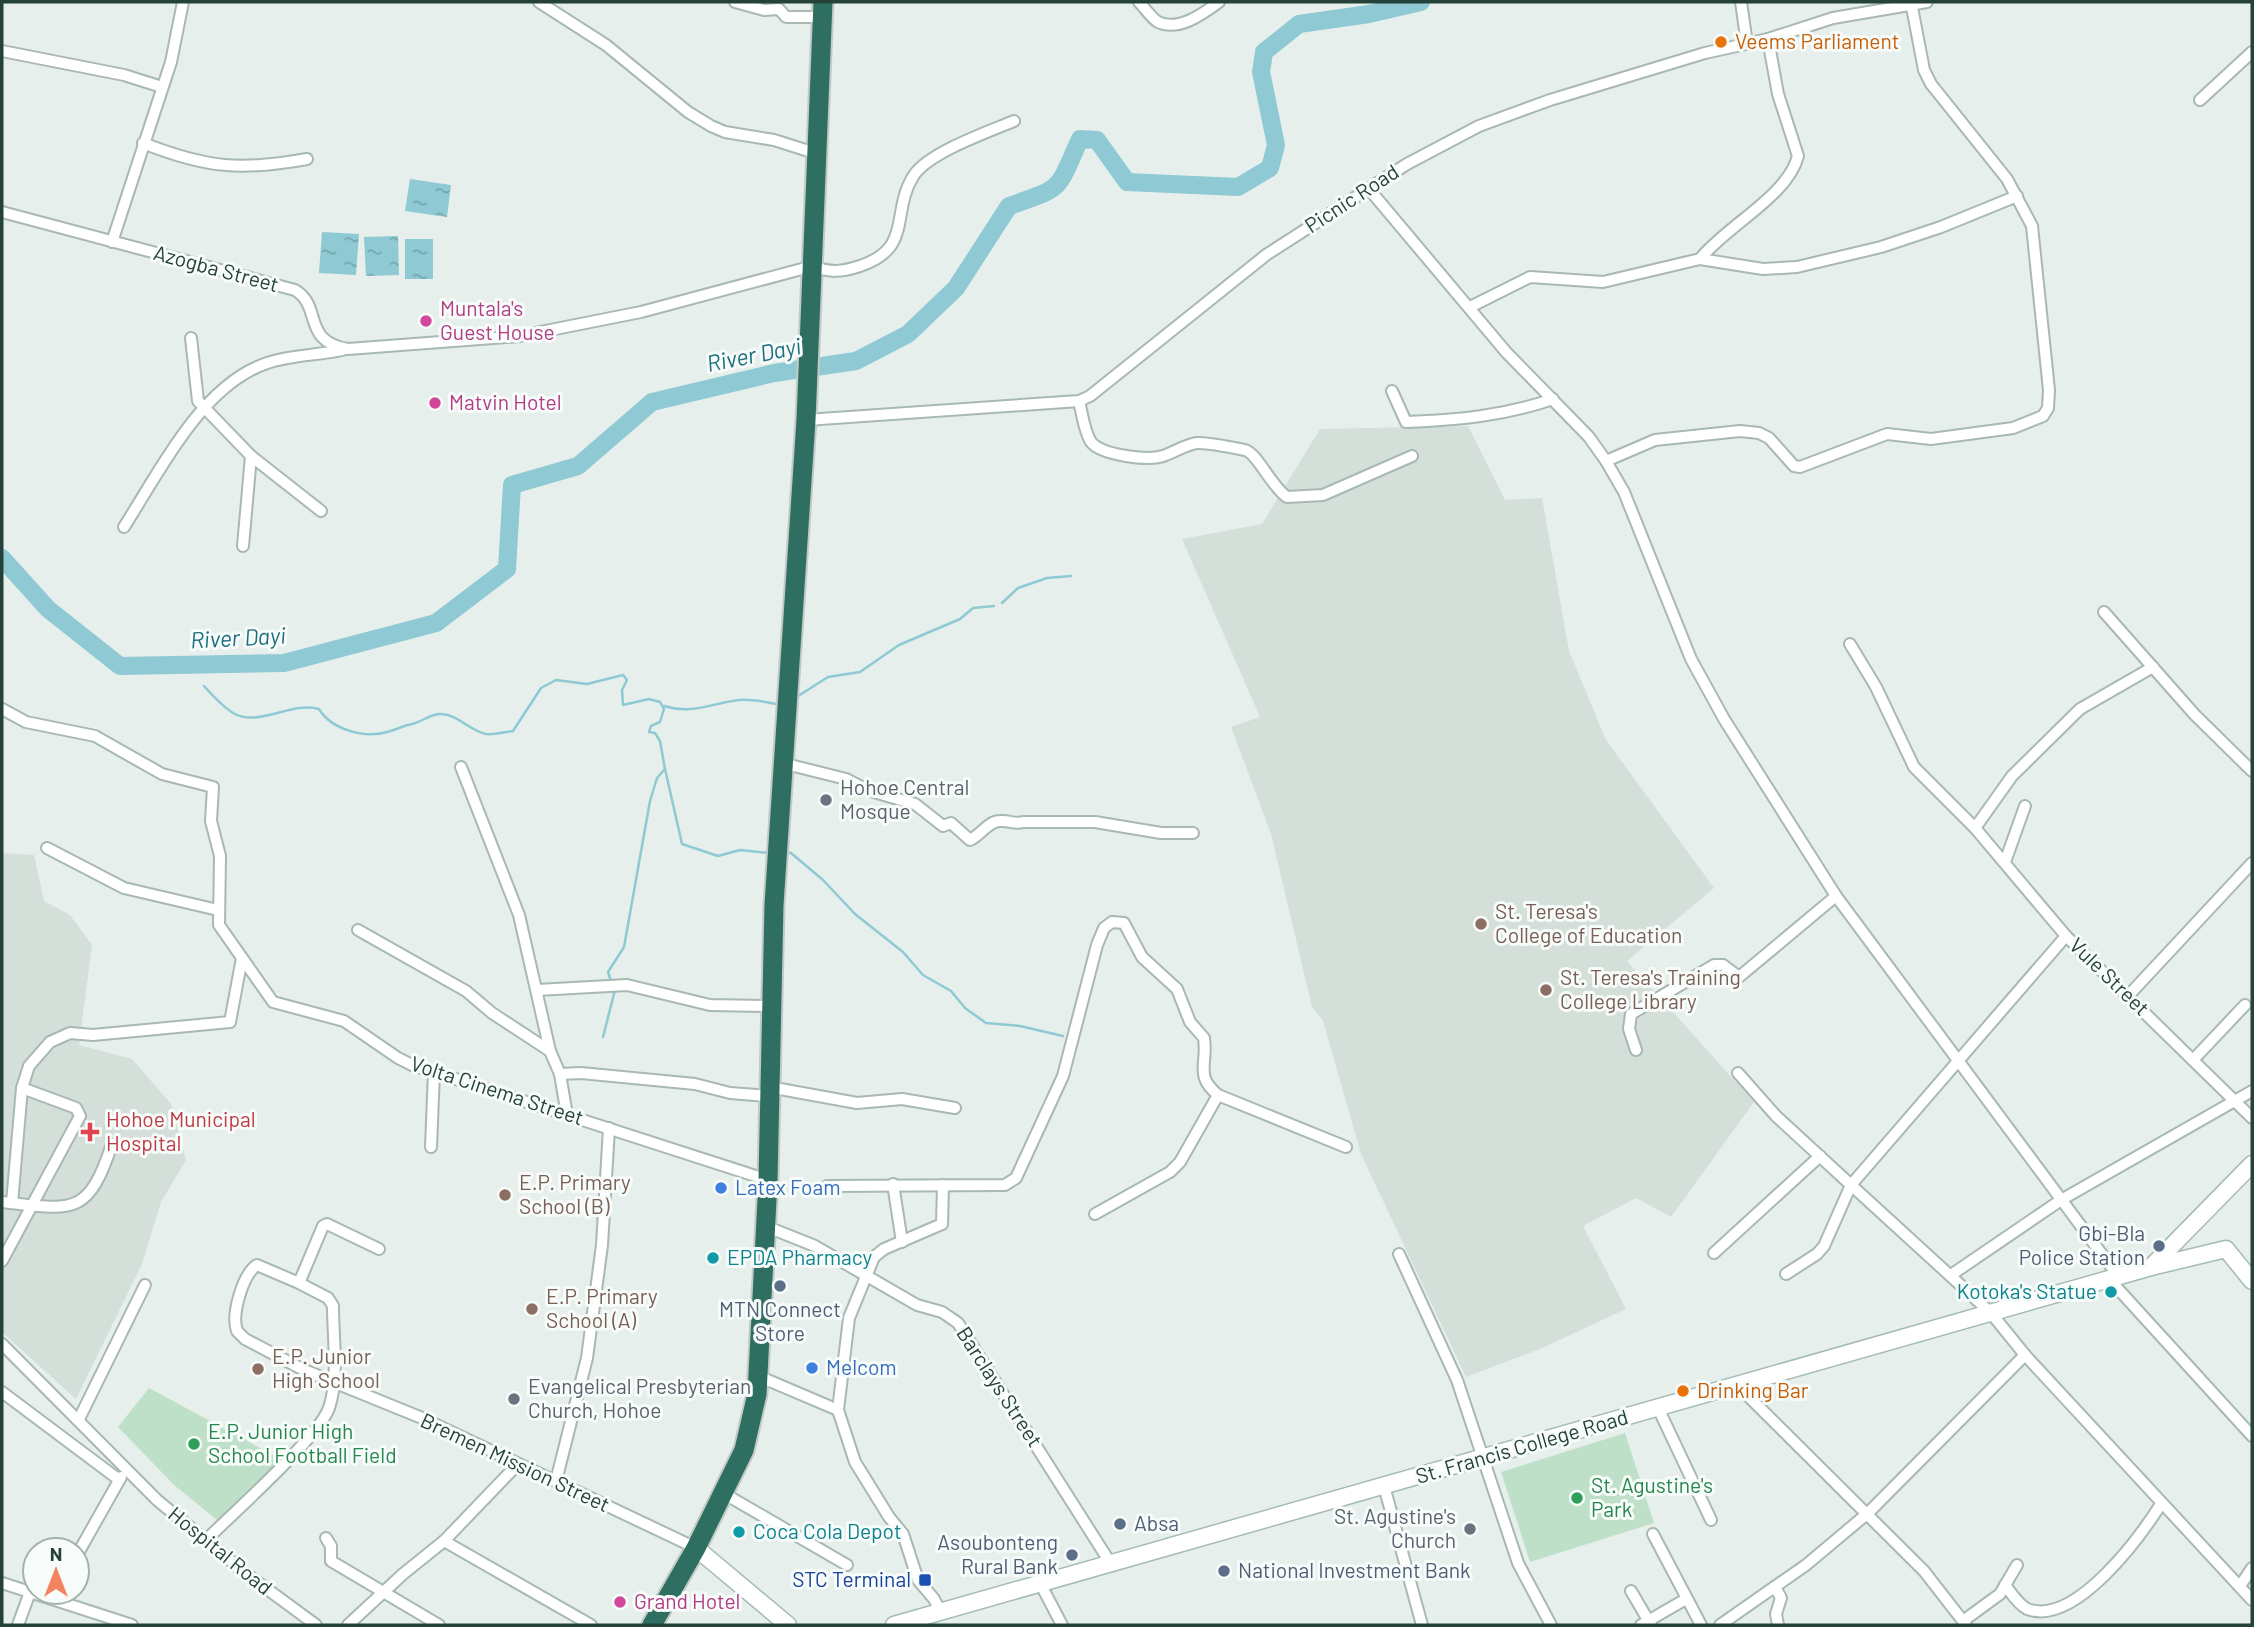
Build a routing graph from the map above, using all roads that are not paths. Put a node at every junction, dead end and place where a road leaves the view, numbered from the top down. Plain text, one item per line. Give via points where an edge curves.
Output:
1 (183, 2) edge
2 (539, 2) edge
3 (735, 2) edge
4 (1139, 2) edge
5 (1219, 2) edge
6 (1741, 2) edge
7 (1927, 2) edge
8 (1911, 3) edge
9 (822, 10) edge
10 (1768, 39) junction
11 (1746, 44) junction
12 (2, 51) edge
13 (2252, 52) edge
14 (162, 87) junction
15 (2200, 100) dead end
16 (1014, 121) dead end
17 (143, 143) junction
18 (818, 154) junction
19 (307, 159) dead end
20 (1369, 189) junction
21 (2017, 196) junction
22 (2, 212) edge
23 (112, 242) junction
24 (1700, 259) junction
25 (813, 266) junction
26 (1470, 307) junction
27 (191, 338) dead end
28 (348, 349) junction
29 (1392, 391) dead end
30 (1553, 399) junction
31 (1079, 401) junction
32 (205, 408) junction
33 (806, 420) junction
34 (251, 456) junction
35 (1412, 456) dead end
36 (1605, 461) junction
37 (321, 511) dead end
38 (124, 527) dead end
39 (243, 546) dead end
40 (2104, 612) dead end
41 (1850, 644) dead end
42 (2153, 667) junction
43 (2, 709) edge
44 (782, 762) junction
45 (461, 768) dead end
46 (2252, 771) edge
47 (2025, 806) dead end
48 (1975, 828) junction
49 (1193, 833) dead end
50 (47, 848) dead end
51 (2005, 862) junction
52 (2252, 863) edge
53 (1836, 896) junction
54 (218, 910) junction
55 (358, 930) dead end
56 (2066, 936) junction
57 (242, 958) junction
58 (537, 990) junction
59 (2128, 996) junction
60 (2245, 1005) dead end
61 (771, 1006) junction
62 (1636, 1050) dead end
63 (550, 1051) junction
64 (2193, 1059) junction
65 (1959, 1062) junction
66 (434, 1072) junction
67 (1738, 1073) dead end
68 (560, 1074) junction
69 (22, 1088) junction
70 (2252, 1091) edge
71 (769, 1092) junction
72 (1218, 1095) junction
73 (2236, 1099) junction
74 (955, 1108) dead end
75 (567, 1115) junction
76 (2252, 1118) edge
77 (609, 1129) junction
78 (112, 1144) dead end
79 (430, 1147) dead end
80 (1346, 1147) dead end
81 (1820, 1156) junction
82 (2252, 1164) edge
83 (768, 1180) junction
84 (893, 1184) junction
85 (943, 1185) junction
86 (1851, 1185) junction
87 (827, 1186) dead end
88 (2061, 1200) junction
89 (7, 1203) edge
90 (33, 1205) junction
91 (1095, 1214) dead end
92 (765, 1226) junction
93 (902, 1242) junction
94 (379, 1249) dead end
95 (1714, 1253) dead end
96 (1399, 1254) dead end
97 (2, 1261) edge
98 (2151, 1267) junction
99 (865, 1273) junction
100 (1786, 1274) dead end
101 (1951, 1275) junction
102 (2114, 1278) junction
103 (2252, 1281) edge
104 (299, 1283) junction
105 (145, 1285) dead end
106 (1991, 1313) junction
107 (2, 1344) edge
108 (2025, 1355) junction
109 (758, 1376) junction
110 (332, 1382) junction
111 (1738, 1386) junction
112 (2, 1392) edge
113 (1658, 1408) junction
114 (838, 1410) junction
115 (79, 1419) junction
116 (2252, 1436) edge
117 (1481, 1458) junction
118 (517, 1465) junction
119 (129, 1471) junction
120 (118, 1479) junction
121 (556, 1481) junction
122 (1384, 1486) junction
123 (723, 1493) junction
124 (2161, 1504) junction
125 (1868, 1513) junction
126 (1711, 1520) dead end
127 (1653, 1534) dead end
128 (87, 1536) edge
129 (326, 1538) dead end
130 (205, 1541) junction
131 (444, 1541) junction
132 (696, 1548) junction
133 (1111, 1564) junction
134 (848, 1565) dead end
135 (2017, 1565) dead end
136 (2252, 1568) edge
137 (2, 1583) edge
138 (1041, 1583) junction
139 (2005, 1585) junction
140 (2240, 1586) junction
141 (1775, 1587) junction
142 (21, 1589) edge
143 (383, 1591) junction
144 (1631, 1591) dead end
145 (1686, 1599) junction
146 (2252, 1600) edge
147 (25, 1606) edge
148 (84, 1606) edge
149 (936, 1617) edge
150 (1965, 1623) edge
151 (1647, 1624) edge
152 (18, 1625) edge
153 (132, 1625) edge
154 (316, 1625) edge
155 (348, 1625) edge
156 (439, 1625) edge
157 (591, 1625) edge
158 (652, 1625) edge
159 (788, 1625) edge
160 (894, 1625) edge
161 (1062, 1625) edge
162 (1422, 1625) edge
163 (1551, 1625) edge
164 (1701, 1625) edge
165 (1720, 1625) edge
166 (1778, 1625) edge

1 - 14 street via 179,34
2 - 18 street via 606,45 711,126
3 - 9 street via 779,9 786,17
4 - 5 street via 1153,18 1167,24 1195,18
6 - 11 street
7 - 8 street, Picnic Road
8 - 10 street, Picnic Road via 1833,18
8 - 21 street via 1931,84
9 - 18 highway
10 - 11 street, Picnic Road
10 - 24 street via 1778,94 1798,156 1796,166 1774,193
11 - 20 street, Picnic Road via 1516,111 1441,144
12 - 14 street
13 - 15 street
14 - 17 street
16 - 25 street via 946,153 914,175 894,244 875,261 845,271
17 - 19 street via 179,157 245,168
17 - 23 street
18 - 25 highway
20 - 26 street
20 - 31 street, Picnic Road via 1266,256
21 - 24 street via 1881,247 1797,267 1763,268
21 - 36 street via 2032,226 2039,281 2049,390 2043,416 2013,428 1959,437 1887,434 1800,467 1769,438 1740,431 1656,440
22 - 23 street, Azogba Street
23 - 28 street, Azogba Street via 295,290 303,295 322,339
24 - 26 street via 1603,282 1530,277
25 - 28 street via 641,312 520,336
25 - 33 highway
26 - 30 street
27 - 32 street via 196,396
28 - 32 street via 257,367
29 - 30 street via 1406,422 1491,416
30 - 36 street
31 - 33 street, Picnic Road
31 - 35 street via 1090,439 1102,449 1147,458 1202,442 1247,450 1269,482 1287,497 1324,495
32 - 34 street
32 - 38 street via 176,443
33 - 44 highway
34 - 37 street
34 - 39 street
36 - 53 street via 1625,492 1691,659
40 - 42 street
41 - 48 street, Vule Street via 1914,768
42 - 46 street
42 - 48 street via 2080,709 2012,776
43 - 54 street, Volta Cinema Street via 26,722 95,736 162,774 213,787 211,821 220,856
44 - 49 street via 915,804 943,826 951,823 970,840 1000,821 1012,825 1095,822 1161,833
44 - 61 highway
45 - 58 street via 519,915
47 - 51 street
48 - 51 street, Vule Street
50 - 54 street via 124,888
51 - 56 street, Vule Street
52 - 59 street
53 - 62 street via 1739,977 1723,965 1714,965 1631,1014 1629,1029
53 - 65 street
54 - 57 street, Volta Cinema Street via 221,930
55 - 63 street via 466,991
56 - 59 street, Vule Street
56 - 65 street
57 - 66 street, Volta Cinema Street via 273,1002 344,1021 398,1058
57 - 69 street via 230,1022 60,1036 39,1052
58 - 61 street via 618,984 710,1005
58 - 63 street
59 - 64 street, Vule Street
60 - 64 street
61 - 71 highway
63 - 68 street
64 - 73 street, Vule Street
65 - 86 street
65 - 88 street
66 - 75 street, Volta Cinema Street
66 - 79 street
67 - 81 street
68 - 71 street via 695,1084 730,1093
68 - 75 street
69 - 89 street
69 - 90 street via 76,1108 80,1116
70 - 73 street
71 - 74 street via 857,1103 902,1099
71 - 83 highway
72 - 80 street
72 - 85 street via 1203,1079 1204,1038 1190,1022 1177,989 1142,957 1124,923 1112,922 1097,945 1059,1087 1016,1178 1005,1185
72 - 91 street via 1170,1172
73 - 76 street, Vule Street
73 - 88 street
75 - 77 street, Volta Cinema Street
77 - 83 street, Volta Cinema Street
77 - 121 street via 602,1245 587,1358
78 - 90 street via 100,1179 84,1201
81 - 86 street
81 - 95 street
82 - 98 main road
83 - 92 highway
84 - 85 street
84 - 87 street
84 - 93 street
85 - 93 street via 942,1224
86 - 100 street via 1824,1246
86 - 101 street
88 - 101 street
88 - 102 street
89 - 90 street
90 - 97 street
92 - 99 street, Barclays Street via 816,1246
92 - 109 highway
93 - 99 street via 879,1252
94 - 104 street via 327,1224
96 - 117 street via 1457,1380
98 - 102 main road, St. Francis College Road
98 - 103 main road, St. Francis College Road via 2226,1249
99 - 114 street via 849,1318
99 - 133 street, Barclays Street via 917,1305 942,1312 958,1323
101 - 106 street
102 - 106 main road, St. Francis College Road
102 - 116 street
104 - 110 street via 328,1298 333,1306
104 - 110 street, Bremen Mission Street via 257,1265 249,1271 234,1323 245,1339
105 - 115 street
106 - 108 street
106 - 111 main road, St. Francis College Road
107 - 115 street, Hospital Road
108 - 124 street
108 - 125 street
109 - 114 street
109 - 123 highway via 751,1432
110 - 118 street, Bremen Mission Street via 422,1418
110 - 130 street via 328,1410 314,1431
111 - 113 main road, St. Francis College Road
111 - 125 street
112 - 120 street
113 - 117 main road, St. Francis College Road
113 - 126 street
114 - 149 street via 855,1462 903,1534 918,1580 934,1599
115 - 119 street, Hospital Road
117 - 122 main road, St. Francis College Road
117 - 163 street via 1518,1563
118 - 121 street, Bremen Mission Street
118 - 131 street
119 - 120 street
119 - 130 street, Hospital Road
120 - 128 street
121 - 132 street, Bremen Mission Street
122 - 133 main road, St. Francis College Road
122 - 162 street
123 - 132 highway
123 - 134 street
124 - 139 street via 2126,1558 2072,1608 2055,1616 2040,1615 2026,1609
124 - 140 street
125 - 141 street
125 - 150 street via 1924,1571
127 - 145 street
129 - 143 street via 331,1561
130 - 154 street, Hospital Road
131 - 143 street
131 - 157 street
132 - 158 highway
132 - 159 main road
133 - 138 main road, St. Francis College Road
135 - 139 street
136 - 140 street
137 - 142 street
138 - 149 main road, St. Francis College Road
138 - 161 street
139 - 150 street
140 - 146 street
141 - 165 street
141 - 166 street via 1781,1598
143 - 155 street
143 - 156 street
144 - 151 street
145 - 151 street
145 - 164 street
147 - 152 street
148 - 153 street
149 - 160 main road, St. Francis College Road

